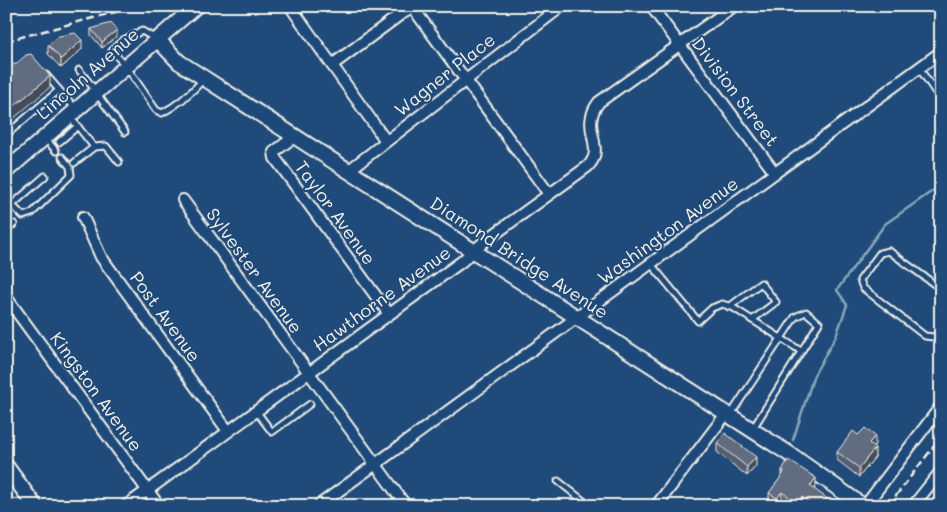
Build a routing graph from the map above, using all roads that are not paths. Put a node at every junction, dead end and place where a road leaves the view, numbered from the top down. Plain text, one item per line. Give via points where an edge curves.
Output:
1 (196, 6) edge
2 (290, 6) edge
3 (562, 6) edge
4 (651, 6) edge
5 (734, 6) edge
6 (414, 7) edge
7 (157, 39) junction
8 (680, 45) junction
9 (941, 52) edge
10 (332, 65) junction
11 (126, 66) junction
12 (40, 68) edge
13 (919, 68) junction
14 (79, 70) dead end
15 (205, 78) junction
16 (466, 80) junction
17 (59, 90) junction
18 (96, 92) junction
19 (941, 100) edge
20 (74, 117) junction
21 (125, 132) dead end
22 (6, 135) edge
23 (295, 136) junction
24 (44, 137) junction
25 (386, 141) junction
26 (60, 142) dead end
27 (94, 147) junction
28 (56, 151) dead end
29 (62, 157) dead end
30 (119, 162) dead end
31 (74, 163) dead end
32 (348, 170) junction
33 (6, 171) edge
34 (775, 173) junction
35 (46, 176) dead end
36 (550, 194) junction
37 (6, 198) edge
38 (183, 200) dead end
39 (12, 206) junction
40 (83, 217) dead end
41 (14, 224) dead end
42 (6, 230) edge
43 (473, 251) junction
44 (651, 264) junction
45 (941, 289) edge
46 (6, 297) edge
47 (729, 307) junction
48 (389, 314) junction
49 (577, 318) junction
50 (752, 320) junction
51 (941, 332) edge
52 (781, 339) junction
53 (801, 351) junction
54 (309, 373) junction
55 (310, 404) dead end
56 (941, 406) edge
57 (256, 411) junction
58 (728, 415) junction
59 (752, 430) junction
60 (228, 431) junction
61 (375, 464) junction
62 (6, 466) edge
63 (941, 471) edge
64 (558, 481) dead end
65 (147, 490) junction
66 (35, 506) edge
67 (126, 506) edge
68 (159, 506) edge
69 (318, 506) edge
70 (406, 506) edge
71 (590, 506) edge
72 (656, 506) edge
73 (864, 506) edge
74 (913, 506) edge

1 - 7 street, Lincoln Avenue
2 - 10 street
3 - 16 street, Wagner Place
4 - 8 street, Division Street
5 - 8 street, Hawthorne Avenue
6 - 10 street
6 - 16 street
7 - 11 street, Lincoln Avenue
7 - 11 lane via 142,31 123,40 112,51
7 - 15 street, Diamond Bridge Avenue via 173,56
8 - 34 street, Division Street
8 - 36 street, Hawthorne Avenue via 599,102 590,120 595,152 592,163
9 - 13 street, Washington Avenue
10 - 25 street
11 - 15 lane via 156,110 162,112 170,109
11 - 18 street, Lincoln Avenue
12 - 17 lane
13 - 19 lane
13 - 34 street, Washington Avenue
14 - 18 lane
15 - 23 street, Diamond Bridge Avenue
16 - 25 street, Wagner Place
16 - 36 street
17 - 20 lane
17 - 22 lane
18 - 20 street, Lincoln Avenue
18 - 21 lane
20 - 24 street, Lincoln Avenue
20 - 26 lane
20 - 27 lane
23 - 32 street, Diamond Bridge Avenue
23 - 48 street, Taylor Avenue via 274,152 275,158
24 - 28 lane
24 - 33 street, Lincoln Avenue
25 - 32 street, Wagner Place
27 - 30 lane via 106,146
27 - 31 lane
29 - 39 lane via 70,167 71,175 32,213 23,216
32 - 43 street, Diamond Bridge Avenue
34 - 44 street, Washington Avenue
35 - 39 lane
36 - 43 street, Hawthorne Avenue
37 - 39 lane
38 - 54 street, Sylvester Avenue
40 - 60 street, Post Avenue via 102,257
41 - 42 lane
43 - 48 street, Hawthorne Avenue
43 - 49 street, Diamond Bridge Avenue
44 - 47 lane via 698,321 712,308 722,304
44 - 49 street, Washington Avenue
45 - 51 lane via 890,251 880,253 860,280 863,288 925,336 933,337
46 - 65 street, Kingston Avenue
47 - 50 lane
47 - 50 lane via 761,283 776,302
48 - 54 street, Hawthorne Avenue
49 - 58 street, Diamond Bridge Avenue
49 - 61 street, Washington Avenue
50 - 52 lane
52 - 53 lane
52 - 53 lane via 795,317 806,312 819,323
52 - 58 lane
53 - 59 lane
54 - 57 street, Hawthorne Avenue
54 - 61 street, Sylvester Avenue
55 - 57 lane via 272,432
56 - 73 street
57 - 60 street, Hawthorne Avenue
58 - 59 street, Diamond Bridge Avenue
58 - 72 street
59 - 73 street, Diamond Bridge Avenue
60 - 65 street, Hawthorne Avenue
61 - 69 street, Washington Avenue
61 - 70 street, Sylvester Avenue
62 - 66 street
63 - 74 street
64 - 71 lane
65 - 67 street, Hawthorne Avenue
65 - 68 street, Kingston Avenue

